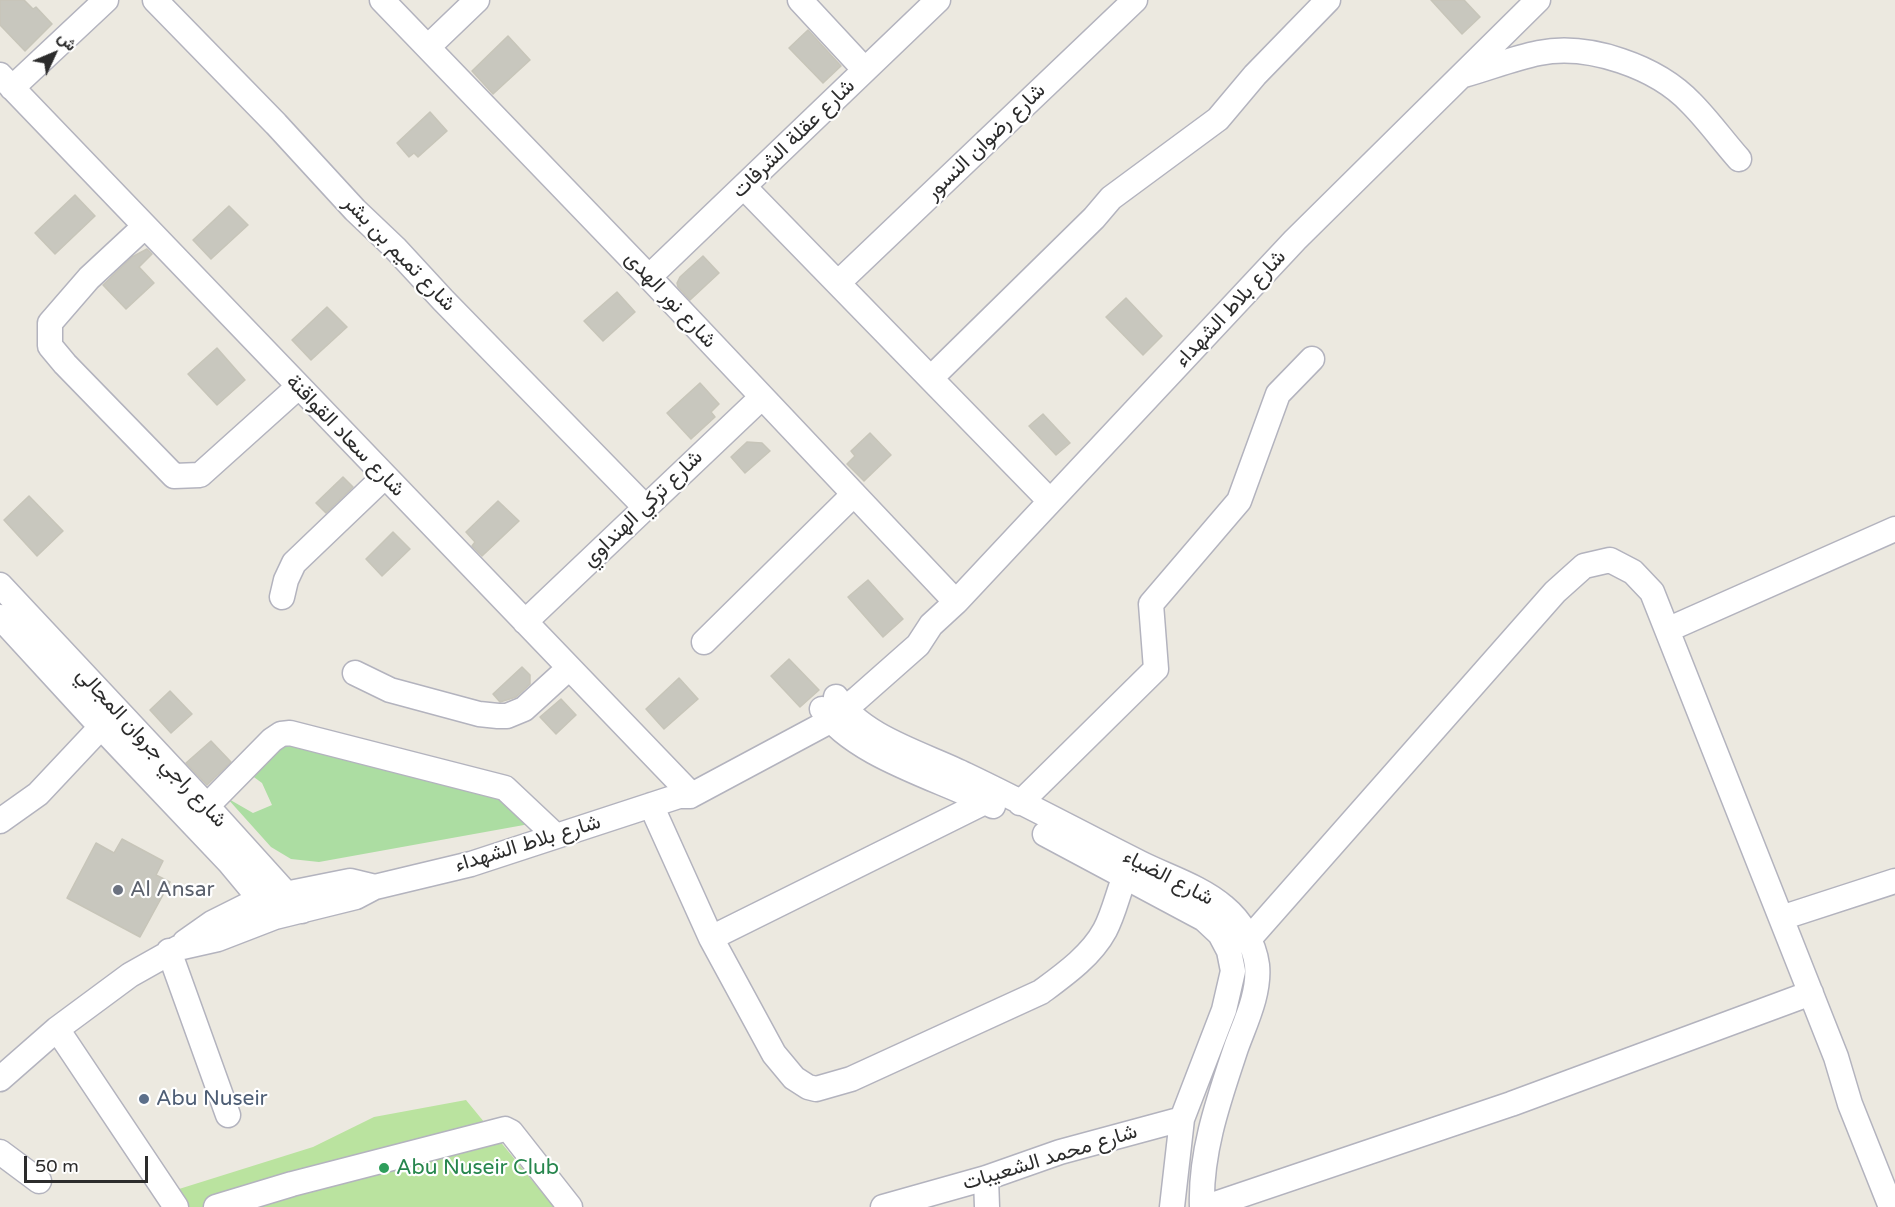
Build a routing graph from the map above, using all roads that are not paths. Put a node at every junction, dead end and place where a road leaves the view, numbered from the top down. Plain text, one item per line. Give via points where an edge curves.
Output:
1 (106, 0) edge
2 (155, 0) edge
3 (382, 0) edge
4 (477, 0) edge
5 (800, 0) edge
6 (938, 0) edge
7 (1135, 0) edge
8 (1328, 0) edge
9 (1538, 0) edge
10 (428, 47) junction
11 (865, 70) junction
12 (1459, 77) junction
13 (6, 82) edge
14 (1739, 159) dead end
15 (744, 187) junction
16 (144, 227) junction
17 (649, 277) junction
18 (838, 283) junction
19 (1312, 359) dead end
20 (931, 378) junction
21 (298, 387) junction
22 (762, 397) junction
23 (385, 476) junction
24 (854, 494) junction
25 (1050, 501) junction
26 (645, 507) junction
27 (1895, 529) edge
28 (0, 585) edge
29 (282, 597) dead end
30 (956, 602) junction
31 (0, 617) edge
32 (525, 622) junction
33 (1667, 630) junction
34 (704, 642) dead end
35 (568, 668) junction
36 (355, 673) dead end
37 (69, 677) junction
38 (832, 709) junction
39 (101, 728) junction
40 (685, 794) junction
41 (985, 802) junction
42 (1020, 803) junction
43 (651, 805) junction
44 (207, 806) junction
45 (0, 821) edge
46 (556, 836) junction
47 (1125, 876) junction
48 (1895, 881) edge
49 (375, 887) junction
50 (286, 893) junction
51 (267, 908) junction
52 (302, 911) junction
53 (1781, 918) junction
54 (711, 938) junction
55 (1249, 939) junction
56 (173, 949) junction
57 (1811, 993) junction
58 (57, 1029) junction
59 (0, 1079) edge
60 (228, 1115) dead end
61 (1182, 1119) junction
62 (0, 1152) edge
63 (986, 1178) junction
64 (39, 1181) dead end
65 (176, 1207) edge
66 (216, 1207) edge
67 (570, 1207) edge
68 (884, 1207) edge
69 (987, 1207) edge
70 (1172, 1207) edge
71 (1204, 1207) edge
72 (1891, 1207) edge

1 - 13 street
2 - 26 street, شارع تميم بن بشر
3 - 10 street, شارع نور الهدى
4 - 10 street
5 - 11 street
6 - 11 street, شارع عقلة الشرفات
7 - 18 street, شارع رضوان النسور
8 - 20 street via 1218,119 1111,198
9 - 12 street, شارع بلاط الشهداء
10 - 17 street, شارع نور الهدى
11 - 15 street, شارع عقلة الشرفات
12 - 14 street via 1541,52 1579,52 1612,58 1653,73 1690,102
12 - 25 street, شارع بلاط الشهداء via 1295,240
13 - 16 street, شارع سعاد القواقنة
15 - 17 street, شارع عقلة الشرفات
15 - 18 street
16 - 21 street, شارع سعاد القواقنة
16 - 21 street via 89,278 50,323 50,346 65,364 174,476 200,475
17 - 22 street, شارع نور الهدى
18 - 20 street
19 - 42 street via 1278,394 1239,501 1150,604 1156,669
20 - 25 street
21 - 23 street, شارع سعاد القواقنة
22 - 24 street, شارع نور الهدى
22 - 26 street, شارع تركي الهنداوي
23 - 29 street via 294,563
23 - 32 street, شارع سعاد القواقنة
24 - 30 street, شارع نور الهدى
24 - 34 street
25 - 30 street, شارع بلاط الشهداء
26 - 32 street, شارع تركي الهنداوي
27 - 33 street
28 - 37 street, شارع راجي جروان المجالي
30 - 38 street, شارع بلاط الشهداء via 931,625 918,645
31 - 37 street, شارع راجي جروان المجالي
32 - 35 street, شارع سعاد القواقنة
33 - 53 street
33 - 55 street via 1652,592 1633,572 1610,560 1584,566 1556,592
35 - 36 street via 524,709 498,717 390,690
35 - 40 street, شارع سعاد القواقنة
37 - 39 street, شارع راجي جروان المجالي
37 - 44 street, شارع راجي جروان المجالي
38 - 40 street, شارع بلاط الشهداء
38 - 41 street, شارع الضياء via 846,735 905,767
38 - 42 street, شارع الضياء
39 - 45 street via 38,794
39 - 51 street, شارع راجي جروان المجالي via 230,862
40 - 43 street, شارع بلاط الشهداء
41 - 47 street, شارع الضياء
41 - 54 street
42 - 55 street, شارع الضياء via 1210,896 1226,908
43 - 46 street, شارع بلاط الشهداء
43 - 54 street
44 - 46 street via 272,740 290,733 505,788
44 - 50 street, شارع راجي جروان المجالي
46 - 49 street, شارع بلاط الشهداء via 471,864
47 - 54 street via 1105,930 1068,972 1041,992 851,1079 816,1089 794,1078 774,1054
47 - 61 street, شارع الضياء via 1204,920 1221,934 1229,951 1233,971 1230,990
48 - 53 street
49 - 50 street, شارع بلاط الشهداء via 350,881
49 - 52 street, شارع بلاط الشهداء via 356,897
50 - 51 street, شارع بلاط الشهداء
50 - 52 street, شارع راجي جروان المجالي
51 - 52 street, شارع بلاط الشهداء
51 - 56 street, شارع بلاط الشهداء via 212,923
53 - 57 street
55 - 71 street, شارع الضياء via 1257,966 1254,995 1217,1104 1202,1184
56 - 58 street, شارع بلاط الشهداء via 130,975
56 - 60 street
57 - 71 street via 1511,1104
57 - 72 street
58 - 59 street, شارع بلاط الشهداء
58 - 65 street
61 - 63 street, شارع محمد الشعيبات via 1060,1152
61 - 70 street, شارع الضياء
62 - 64 street
63 - 68 street, شارع محمد الشعيبات
63 - 69 street
66 - 67 street via 505,1129

